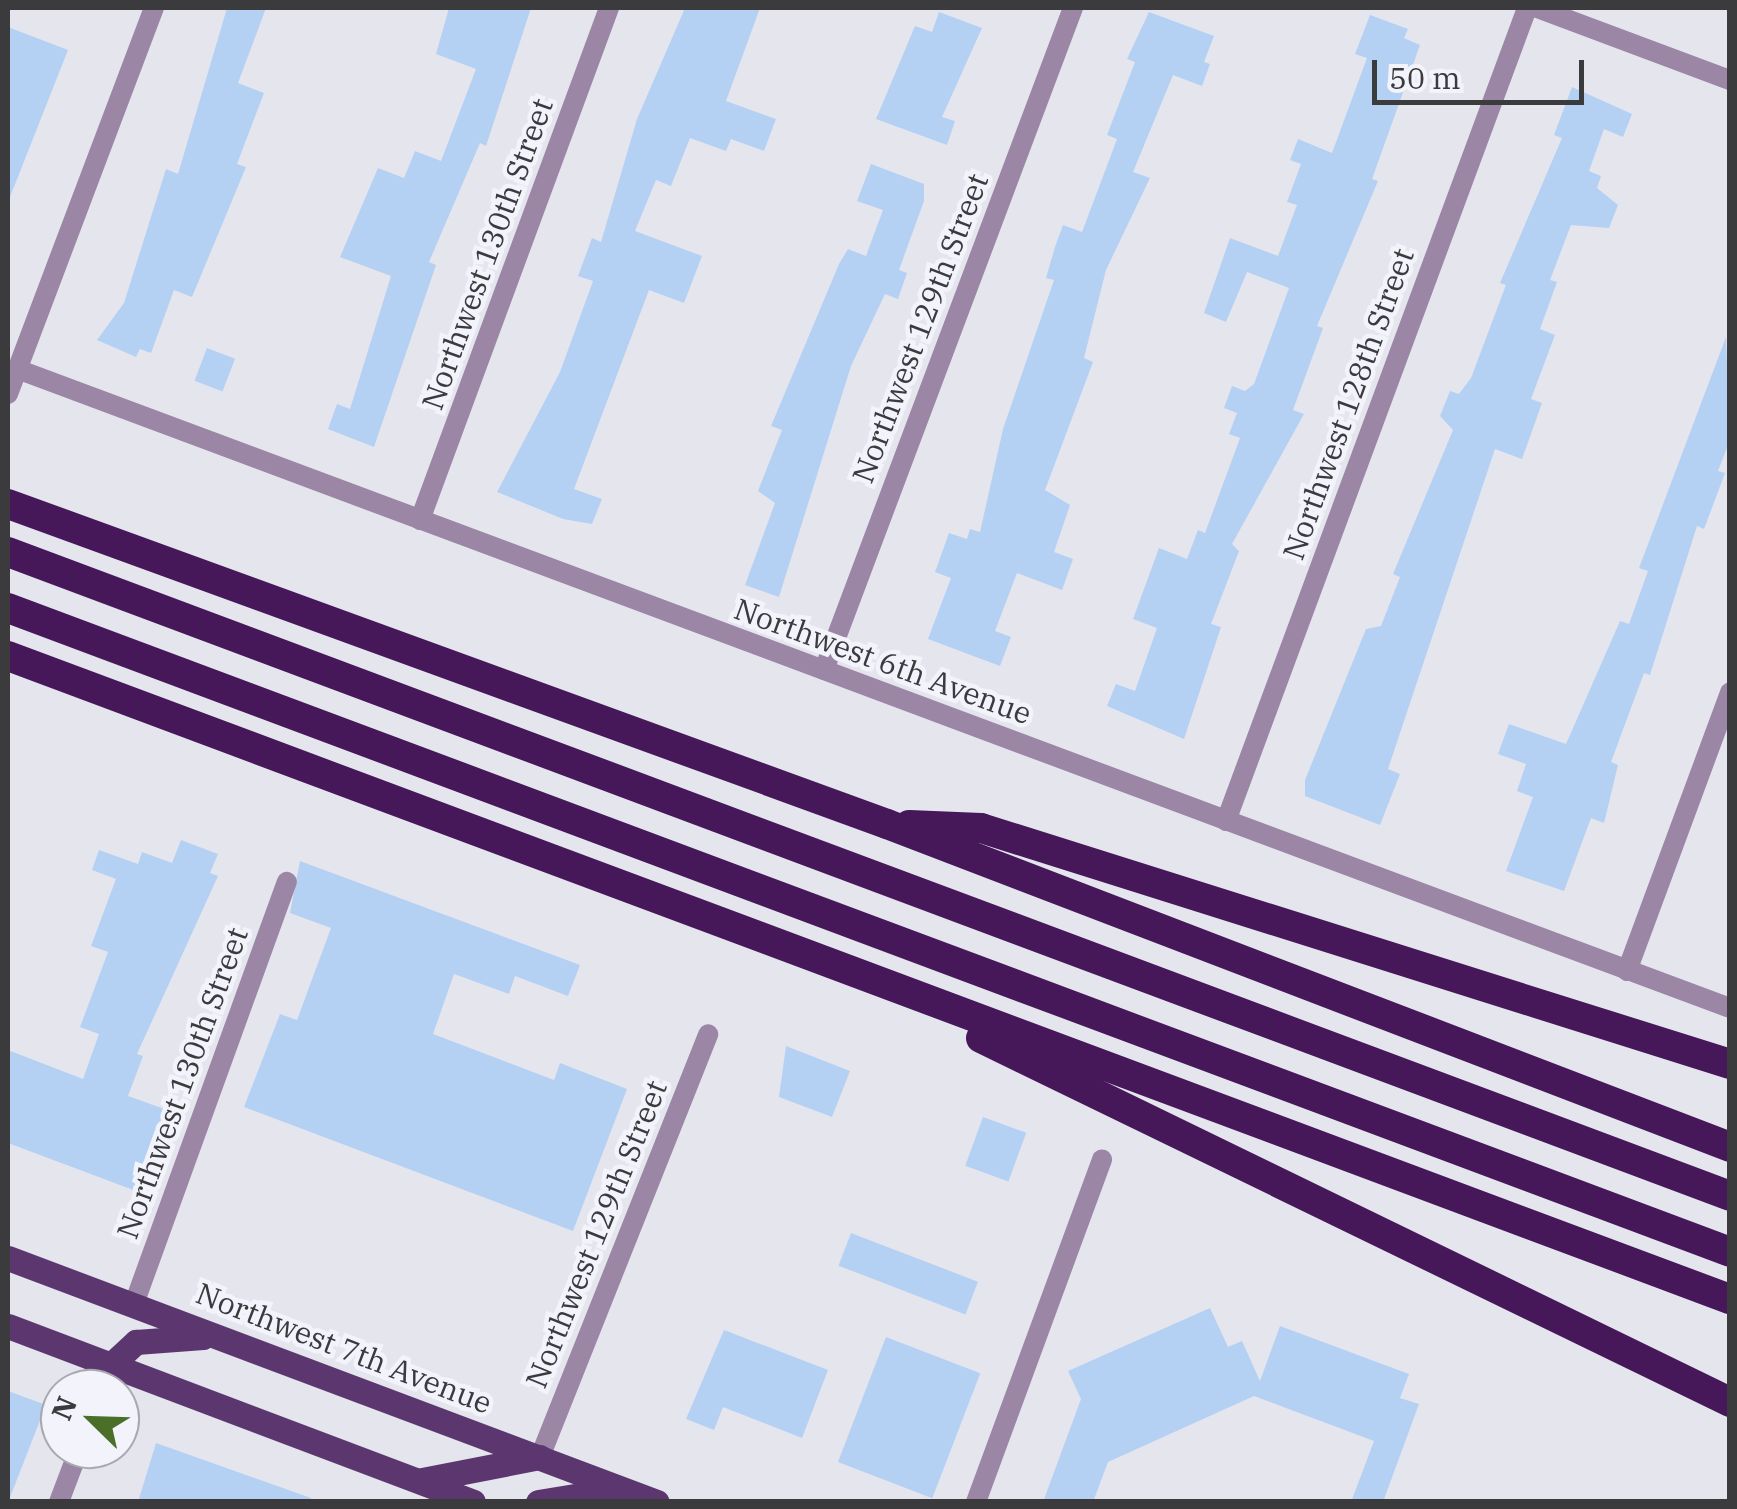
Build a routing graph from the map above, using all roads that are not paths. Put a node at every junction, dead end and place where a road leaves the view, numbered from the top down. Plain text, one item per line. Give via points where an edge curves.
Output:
1 (154, 8) edge
2 (609, 8) edge
3 (1073, 8) edge
4 (1526, 8) edge
5 (1537, 8) edge
6 (1730, 80) edge
7 (17, 369) junction
8 (8, 394) edge
9 (8, 504) edge
10 (420, 520) junction
11 (8, 552) edge
12 (8, 608) edge
13 (8, 656) edge
14 (824, 670) junction
15 (1730, 692) edge
16 (1226, 821) junction
17 (887, 824) junction
18 (288, 882) dead end
19 (849, 971) junction
20 (1627, 971) junction
21 (1730, 1008) edge
22 (708, 1034) dead end
23 (1730, 1064) edge
24 (1730, 1147) edge
25 (1102, 1160) dead end
26 (1730, 1196) edge
27 (1730, 1252) edge
28 (8, 1258) edge
29 (1730, 1299) edge
30 (134, 1304) junction
31 (8, 1326) edge
32 (228, 1340) junction
33 (91, 1369) edge
34 (113, 1369) edge
35 (140, 1388) edge
36 (1730, 1402) edge
37 (540, 1456) junction
38 (71, 1469) edge
39 (417, 1480) junction
40 (626, 1490) junction
41 (59, 1502) edge
42 (473, 1502) edge
43 (538, 1502) edge
44 (657, 1502) edge
45 (976, 1502) edge

1 - 7 street
2 - 10 street, Northwest 130th Street
3 - 14 street, Northwest 129th Street
4 - 16 street, Northwest 128th Street
5 - 6 street
7 - 8 street
7 - 10 street, Northwest 6th Avenue
9 - 17 highway
10 - 14 street, Northwest 6th Avenue
11 - 26 highway
12 - 27 highway
13 - 19 highway
14 - 16 street, Northwest 6th Avenue
15 - 20 street
16 - 20 street, Northwest 6th Avenue
17 - 23 highway via 981,828
17 - 24 highway
18 - 30 street, Northwest 130th Street
19 - 29 highway
19 - 36 highway
20 - 21 street, Northwest 6th Avenue
22 - 37 street, Northwest 129th Street
25 - 45 street
28 - 30 main road, Northwest 7th Avenue
30 - 32 main road, Northwest 7th Avenue
31 - 33 main road
32 - 34 main road via 136,1342
32 - 37 main road, Northwest 7th Avenue
35 - 39 main road
37 - 39 main road
37 - 40 main road, Northwest 7th Avenue
38 - 41 street
39 - 42 main road
40 - 43 main road
40 - 44 main road, Northwest 7th Avenue

